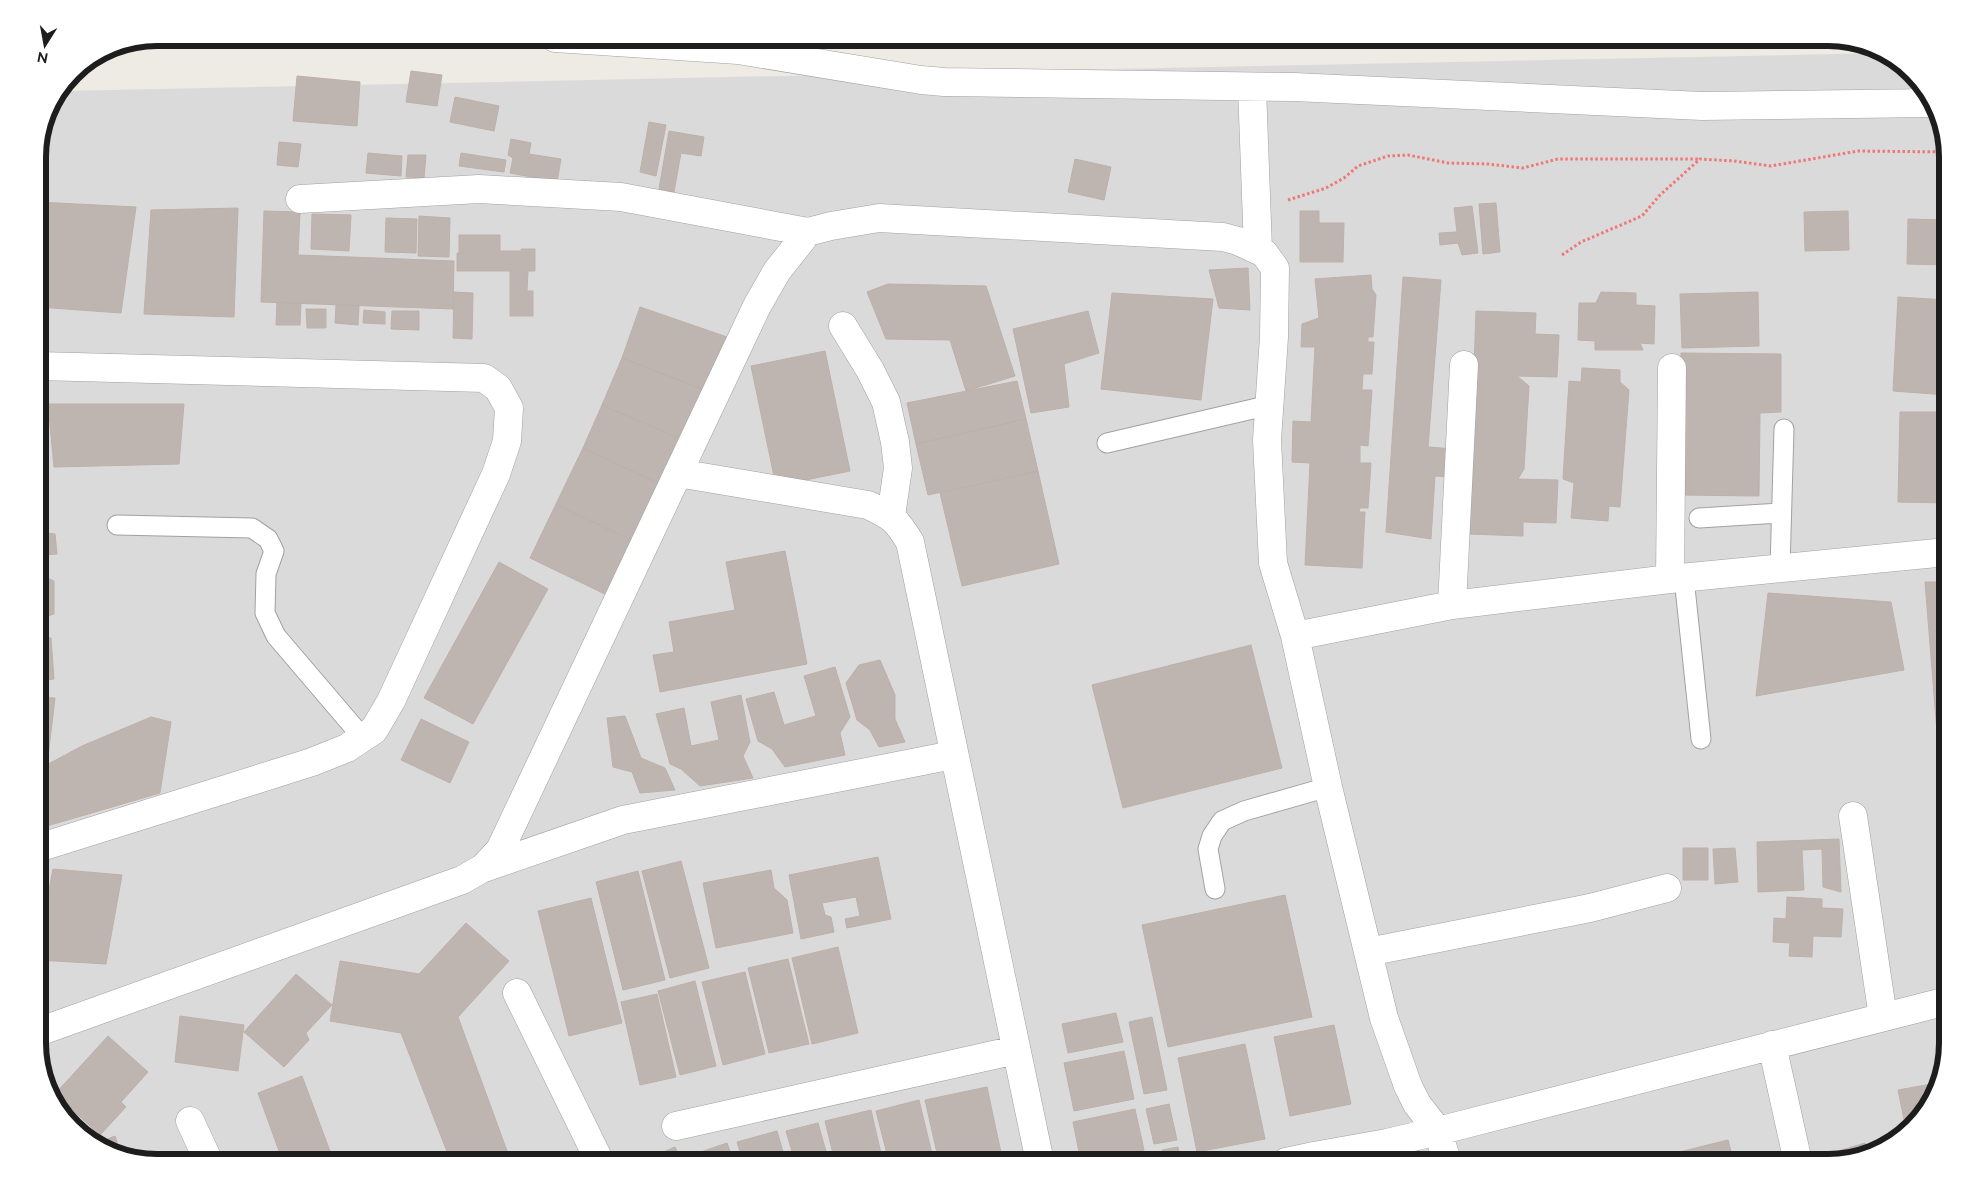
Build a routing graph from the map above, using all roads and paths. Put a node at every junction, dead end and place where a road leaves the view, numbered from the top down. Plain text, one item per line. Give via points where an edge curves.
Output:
1 (677, 46) edge
2 (1252, 87) junction
3 (1924, 103) edge
4 (1939, 152) edge
5 (1700, 160) junction
6 (300, 199) dead end
7 (1288, 200) dead end
8 (808, 232) junction
9 (1258, 250) junction
10 (1562, 255) dead end
11 (843, 326) dead end
12 (1464, 365) dead end
13 (46, 366) edge
14 (1672, 368) dead end
15 (1270, 405) junction
16 (1784, 429) dead end
17 (1107, 443) dead end
18 (678, 473) junction
19 (1782, 513) junction
20 (891, 516) junction
21 (1699, 518) dead end
22 (117, 525) dead end
23 (1939, 553) edge
24 (1780, 568) junction
25 (1677, 578) junction
26 (1452, 605) junction
27 (1295, 636) junction
28 (363, 738) junction
29 (1700, 739) dead end
30 (953, 755) junction
31 (1328, 787) junction
32 (1853, 816) dead end
33 (46, 845) edge
34 (483, 868) junction
35 (1667, 888) dead end
36 (1214, 889) dead end
37 (1368, 952) junction
38 (517, 993) dead end
39 (1939, 1003) edge
40 (1883, 1017) junction
41 (46, 1029) edge
42 (1772, 1045) junction
43 (1016, 1050) junction
44 (190, 1121) dead end
45 (676, 1126) dead end
46 (1438, 1131) junction
47 (1389, 1153) edge
48 (204, 1154) edge
49 (596, 1154) edge
50 (1038, 1154) edge
51 (1364, 1154) edge
52 (1445, 1154) edge
53 (1796, 1154) edge

1 - 2 street via 738,50 944,82
2 - 3 street via 1702,106
2 - 9 street
4 - 5 path via 1858,151 1771,166
5 - 7 path via 1558,159 1523,168 1448,163 1408,155 1388,156 1358,166 1326,188
5 - 10 path via 1660,195 1642,216 1581,242
6 - 8 street via 479,189 621,197
8 - 9 street via 879,218 1223,237
8 - 18 street via 777,271 757,306
9 - 15 street via 1275,268
11 - 20 street via 886,402 898,468
12 - 26 street
13 - 28 street via 453,376 484,378 498,388 509,408 507,441 496,474 391,701 374,730
14 - 25 street
15 - 17 lane
15 - 27 street via 1272,563
16 - 19 lane
18 - 20 street via 868,505
18 - 34 street via 500,850
19 - 21 lane
19 - 24 lane
20 - 30 street via 910,542
22 - 28 lane via 252,528 268,539 274,551 266,574 265,613 276,636
23 - 24 street
24 - 25 street
25 - 26 street
25 - 29 lane
26 - 27 street
27 - 31 street
28 - 33 street via 312,762
30 - 34 street via 623,820
30 - 43 street
31 - 36 lane via 1244,811 1222,821 1208,849
31 - 37 street
32 - 40 street
34 - 41 street via 462,880
35 - 37 street via 1581,910
37 - 46 street via 1384,1018 1408,1086
38 - 49 street
39 - 40 street
40 - 42 street
42 - 46 street
42 - 53 street
43 - 45 street
43 - 50 street
44 - 48 street
46 - 47 street
46 - 52 street
47 - 51 street

